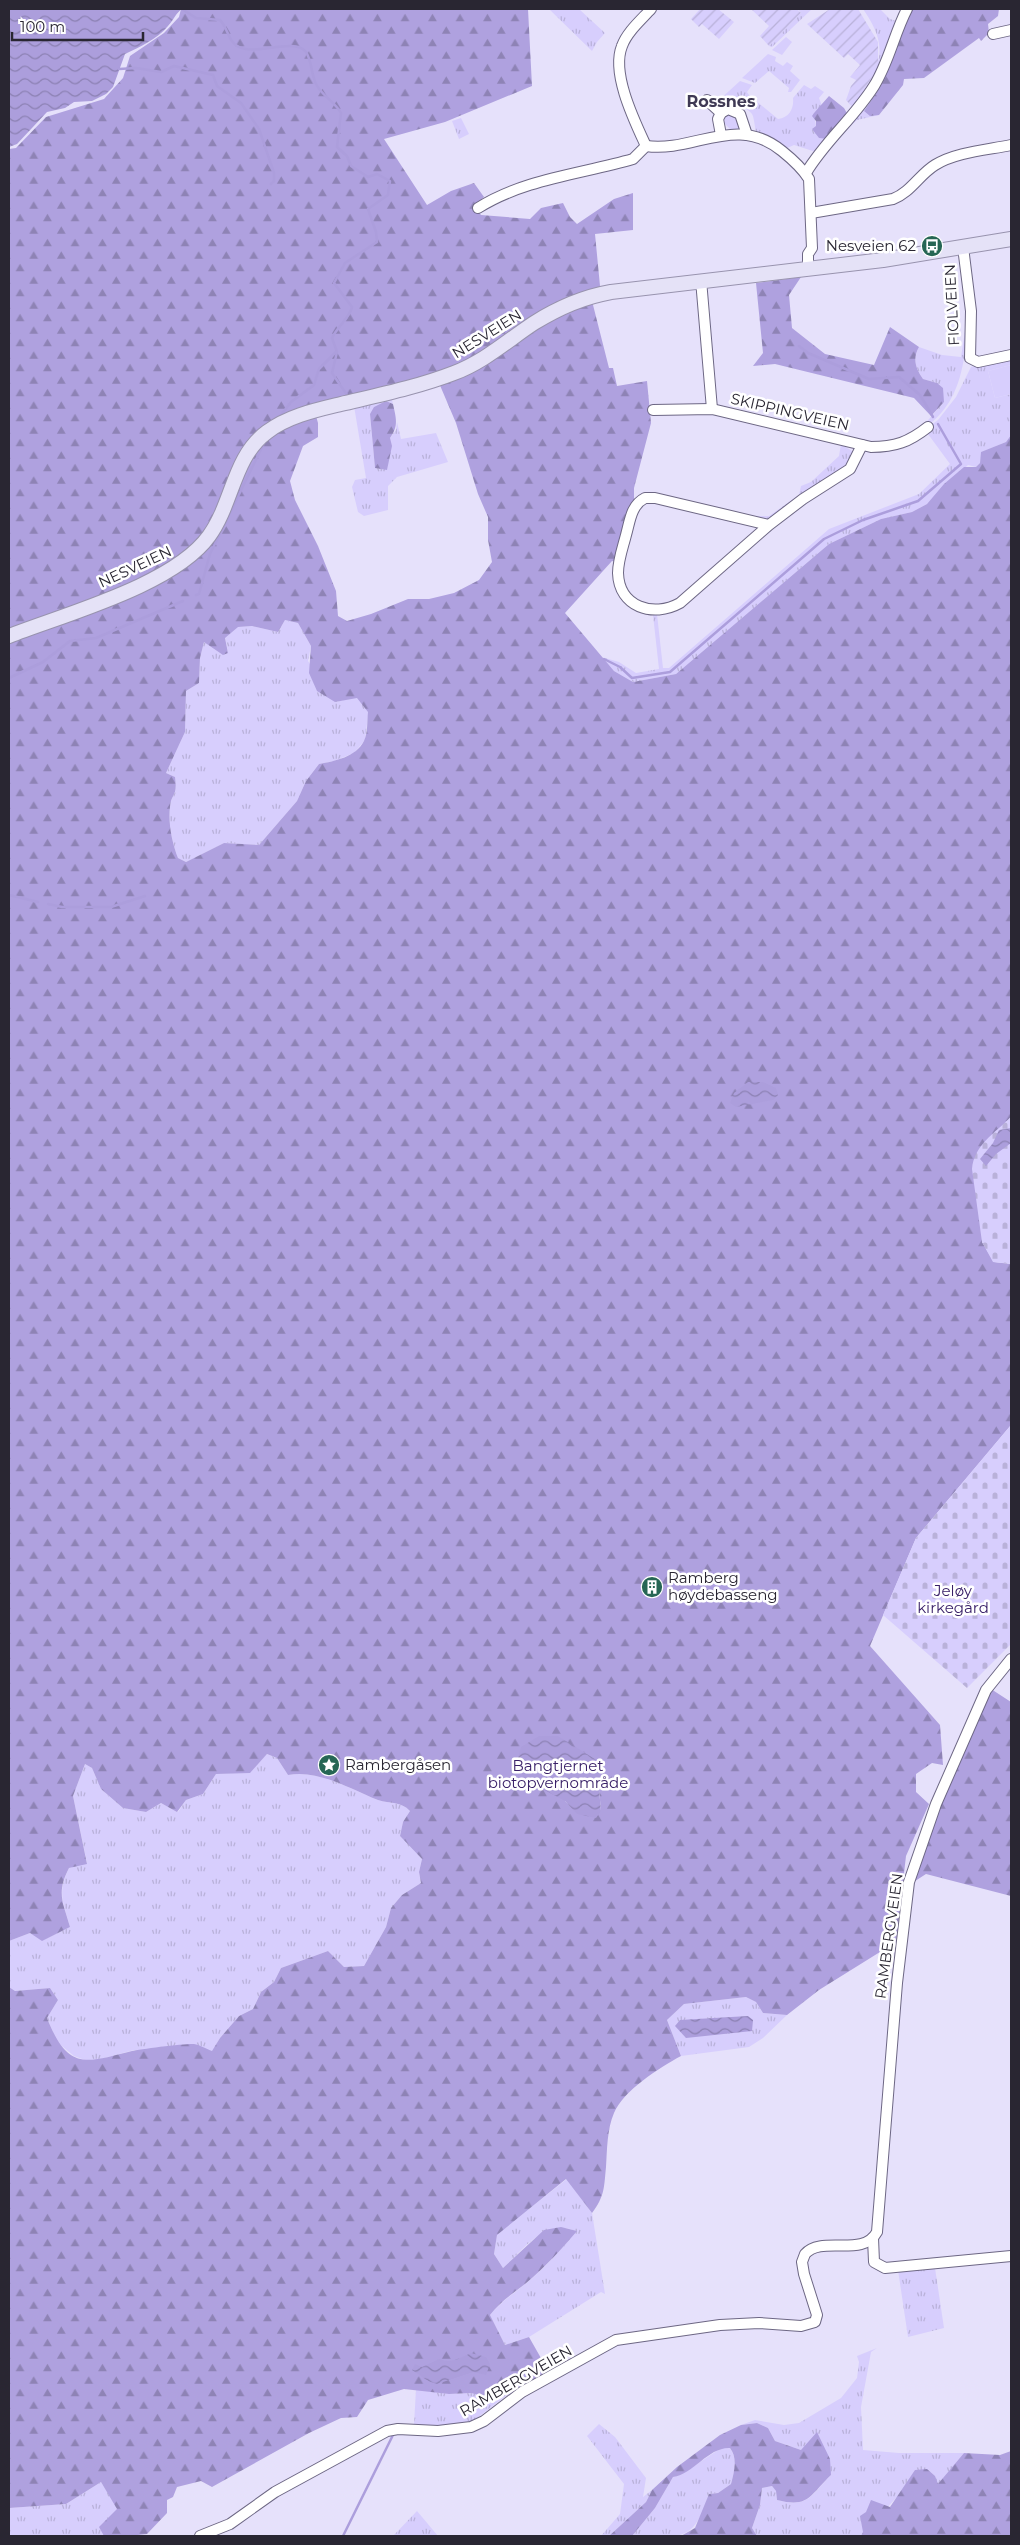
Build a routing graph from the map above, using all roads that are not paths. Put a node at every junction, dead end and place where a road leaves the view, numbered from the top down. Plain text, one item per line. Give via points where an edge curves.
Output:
1 (651, 9) edge
2 (907, 9) edge
3 (1011, 30) edge
4 (993, 34) dead end
5 (708, 100) dead end
6 (721, 112) junction
7 (721, 135) junction
8 (747, 135) junction
9 (646, 146) junction
10 (1011, 146) edge
11 (806, 173) junction
12 (478, 208) dead end
13 (811, 213) junction
14 (1011, 239) edge
15 (963, 247) junction
16 (813, 267) junction
17 (701, 280) junction
18 (1011, 355) edge
19 (712, 409) junction
20 (653, 410) dead end
21 (928, 427) dead end
22 (862, 446) junction
23 (768, 526) junction
24 (9, 636) edge
25 (1011, 1659) edge
26 (873, 2238) junction
27 (1011, 2256) edge
28 (200, 2536) edge

1 - 9 street via 625,41 618,62 622,84
2 - 11 street via 874,86 858,111 820,151
3 - 4 street
5 - 6 street
6 - 7 street via 718,119
6 - 8 street via 728,109 738,112
7 - 8 street
7 - 9 street via 661,148
8 - 11 street via 776,147
9 - 12 street via 633,158 502,194
10 - 13 street via 941,162 893,199
11 - 13 street via 810,184
13 - 16 street via 812,248 816,254
14 - 15 main road, NESVEIEN
15 - 16 main road, NESVEIEN
15 - 18 street, FIOLVEIEN via 972,360 978,362
16 - 17 main road, NESVEIEN
17 - 19 street, SKIPPINGVEIEN
17 - 24 main road, NESVEIEN via 586,298 535,323 456,373 320,409 280,423 259,439 247,454 215,527 191,557 142,584
19 - 20 street, SKIPPINGVEIEN
19 - 22 street, SKIPPINGVEIEN
21 - 22 street, SKIPPINGVEIEN via 898,445
22 - 23 street, SKIPPINGVEIEN via 850,469
23 - 23 street, SKIPPINGVEIEN via 671,608 646,610 635,605 622,590 619,562 633,510 645,498
25 - 26 street, RAMBERGVEIEN via 986,1690 936,1804 909,1882 897,1984 878,2228
26 - 27 street, RAMBERGVEIEN via 874,2262 885,2268
26 - 28 street, RAMBERGVEIEN via 864,2243 815,2248 804,2254 804,2274 817,2319 813,2323 802,2326 720,2325 616,2340 522,2392 476,2425 454,2430 386,2431 272,2493 230,2524

